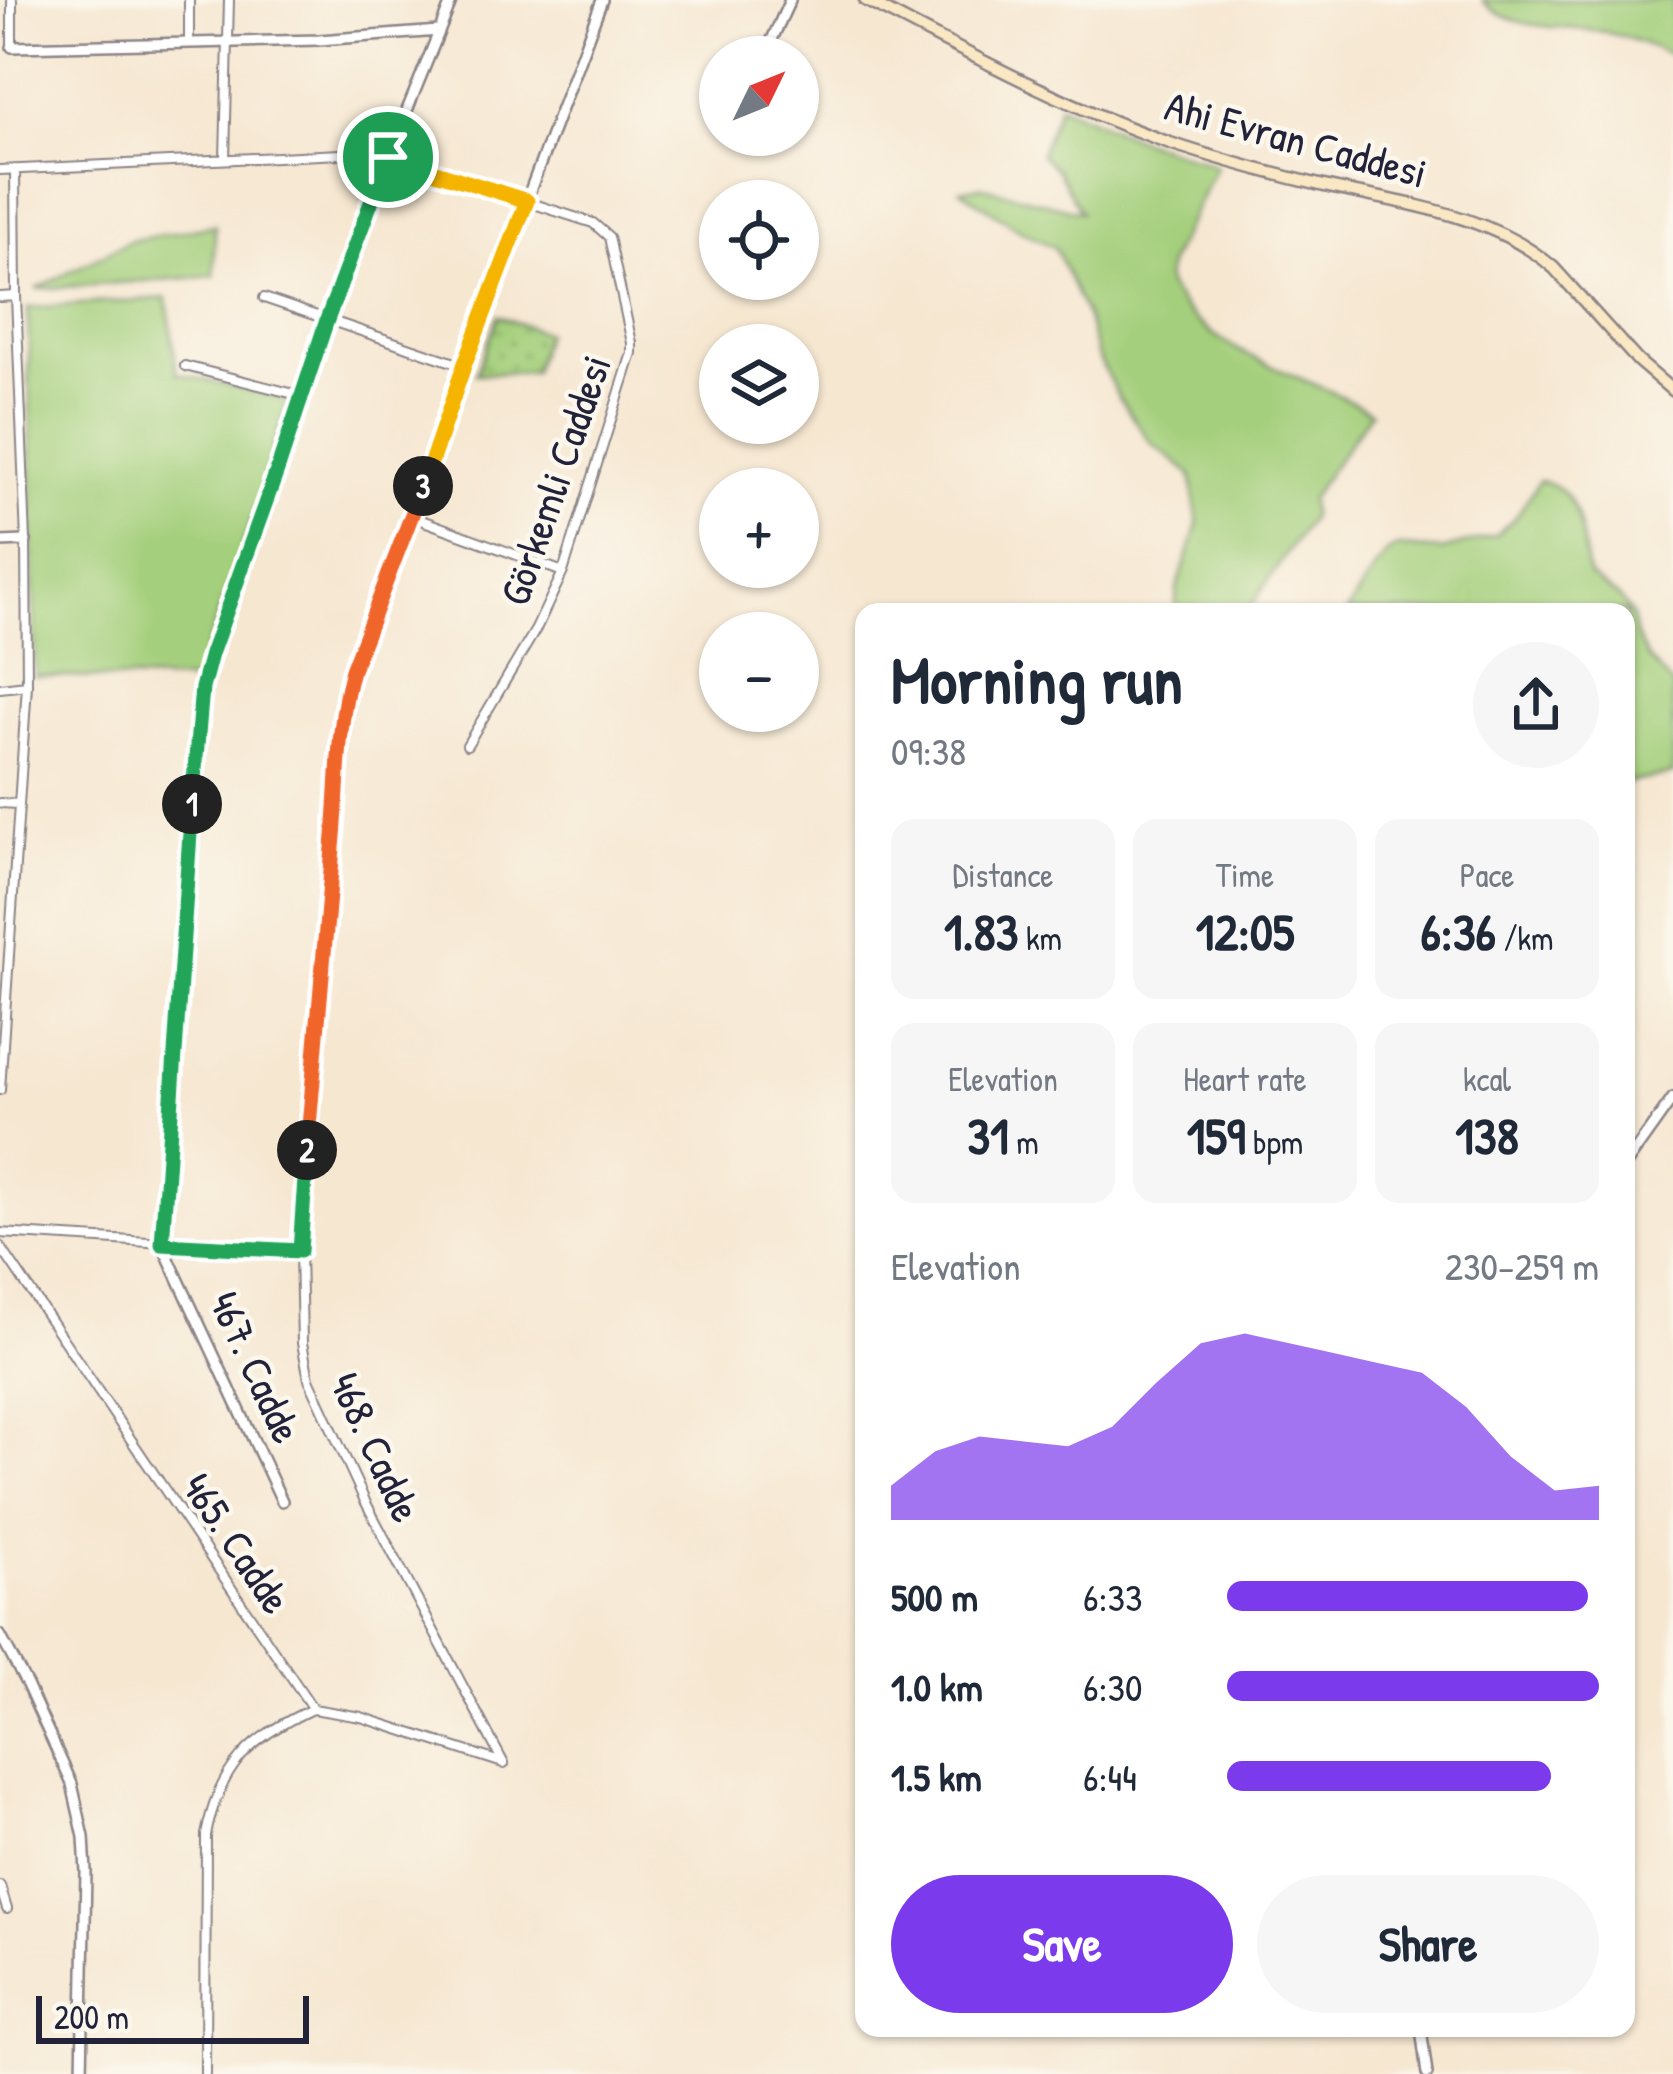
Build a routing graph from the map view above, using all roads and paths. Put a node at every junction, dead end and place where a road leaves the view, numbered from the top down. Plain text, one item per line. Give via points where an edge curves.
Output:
1 (12, 0) edge
2 (189, 0) edge
3 (229, 0) edge
4 (452, 0) edge
5 (602, 0) edge
6 (790, 0) edge
7 (865, 0) edge
8 (439, 31) junction
9 (774, 36) edge
10 (229, 42) junction
11 (189, 43) junction
12 (12, 47) joint
13 (340, 154) dead end
14 (388, 157) junction
15 (225, 159) junction
16 (15, 169) junction
17 (0, 170) edge
18 (527, 201) junction
19 (16, 296) junction
20 (0, 297) edge
21 (264, 298) dead end
22 (327, 320) junction
23 (185, 366) dead end
24 (464, 366) junction
25 (1673, 391) edge
26 (302, 397) junction
27 (412, 517) junction
28 (26, 541) junction
29 (0, 542) edge
30 (563, 572) junction
31 (27, 685) junction
32 (0, 688) edge
33 (344, 698) joint
34 (466, 745) dead end
35 (0, 803) edge
36 (18, 804) junction
37 (2, 1019) edge
38 (0, 1090) edge
39 (1673, 1099) edge
40 (1635, 1152) edge
41 (0, 1233) edge
42 (162, 1244) junction
43 (0, 1246) edge
44 (300, 1251) junction
45 (282, 1501) dead end
46 (0, 1635) edge
47 (313, 1709) junction
48 (0, 1886) edge
49 (7, 1909) dead end
50 (1422, 2037) edge
51 (82, 2074) edge
52 (205, 2074) edge
53 (1426, 2074) edge

1 - 12 street
2 - 11 street
3 - 10 street
4 - 8 street, 467. Cadde
5 - 18 street
6 - 9 street
7 - 25 main road, Ahi Evran Caddesi via 1137,131 1509,236 1554,268
8 - 10 street
8 - 14 street, 467. Cadde
10 - 11 street
10 - 15 street
11 - 12 street
13 - 15 street
14 - 18 street
14 - 22 street, 467. Cadde
15 - 16 street
16 - 17 street
16 - 19 street
18 - 24 street
18 - 30 street, Görkemli Caddesi via 593,223 609,237 632,343
19 - 20 street
19 - 28 street
21 - 22 street
22 - 24 street
22 - 26 street, 467. Cadde
23 - 26 street
24 - 27 street
26 - 42 street, 467. Cadde via 202,688
27 - 30 street
27 - 33 street
28 - 29 street
28 - 31 street
30 - 34 street, Görkemli Caddesi
31 - 32 street
31 - 36 street
33 - 44 street, 468. Cadde
35 - 36 street
36 - 37 street
37 - 38 street
39 - 40 street
41 - 42 street
42 - 44 street
42 - 45 street, 467. Cadde
43 - 47 street, 465. Cadde
44 - 47 street, 468. Cadde via 309,1379 504,1764
46 - 51 street via 72,1784 84,1837
47 - 52 street via 255,1741 217,1795 206,1835
48 - 49 street
50 - 53 street

